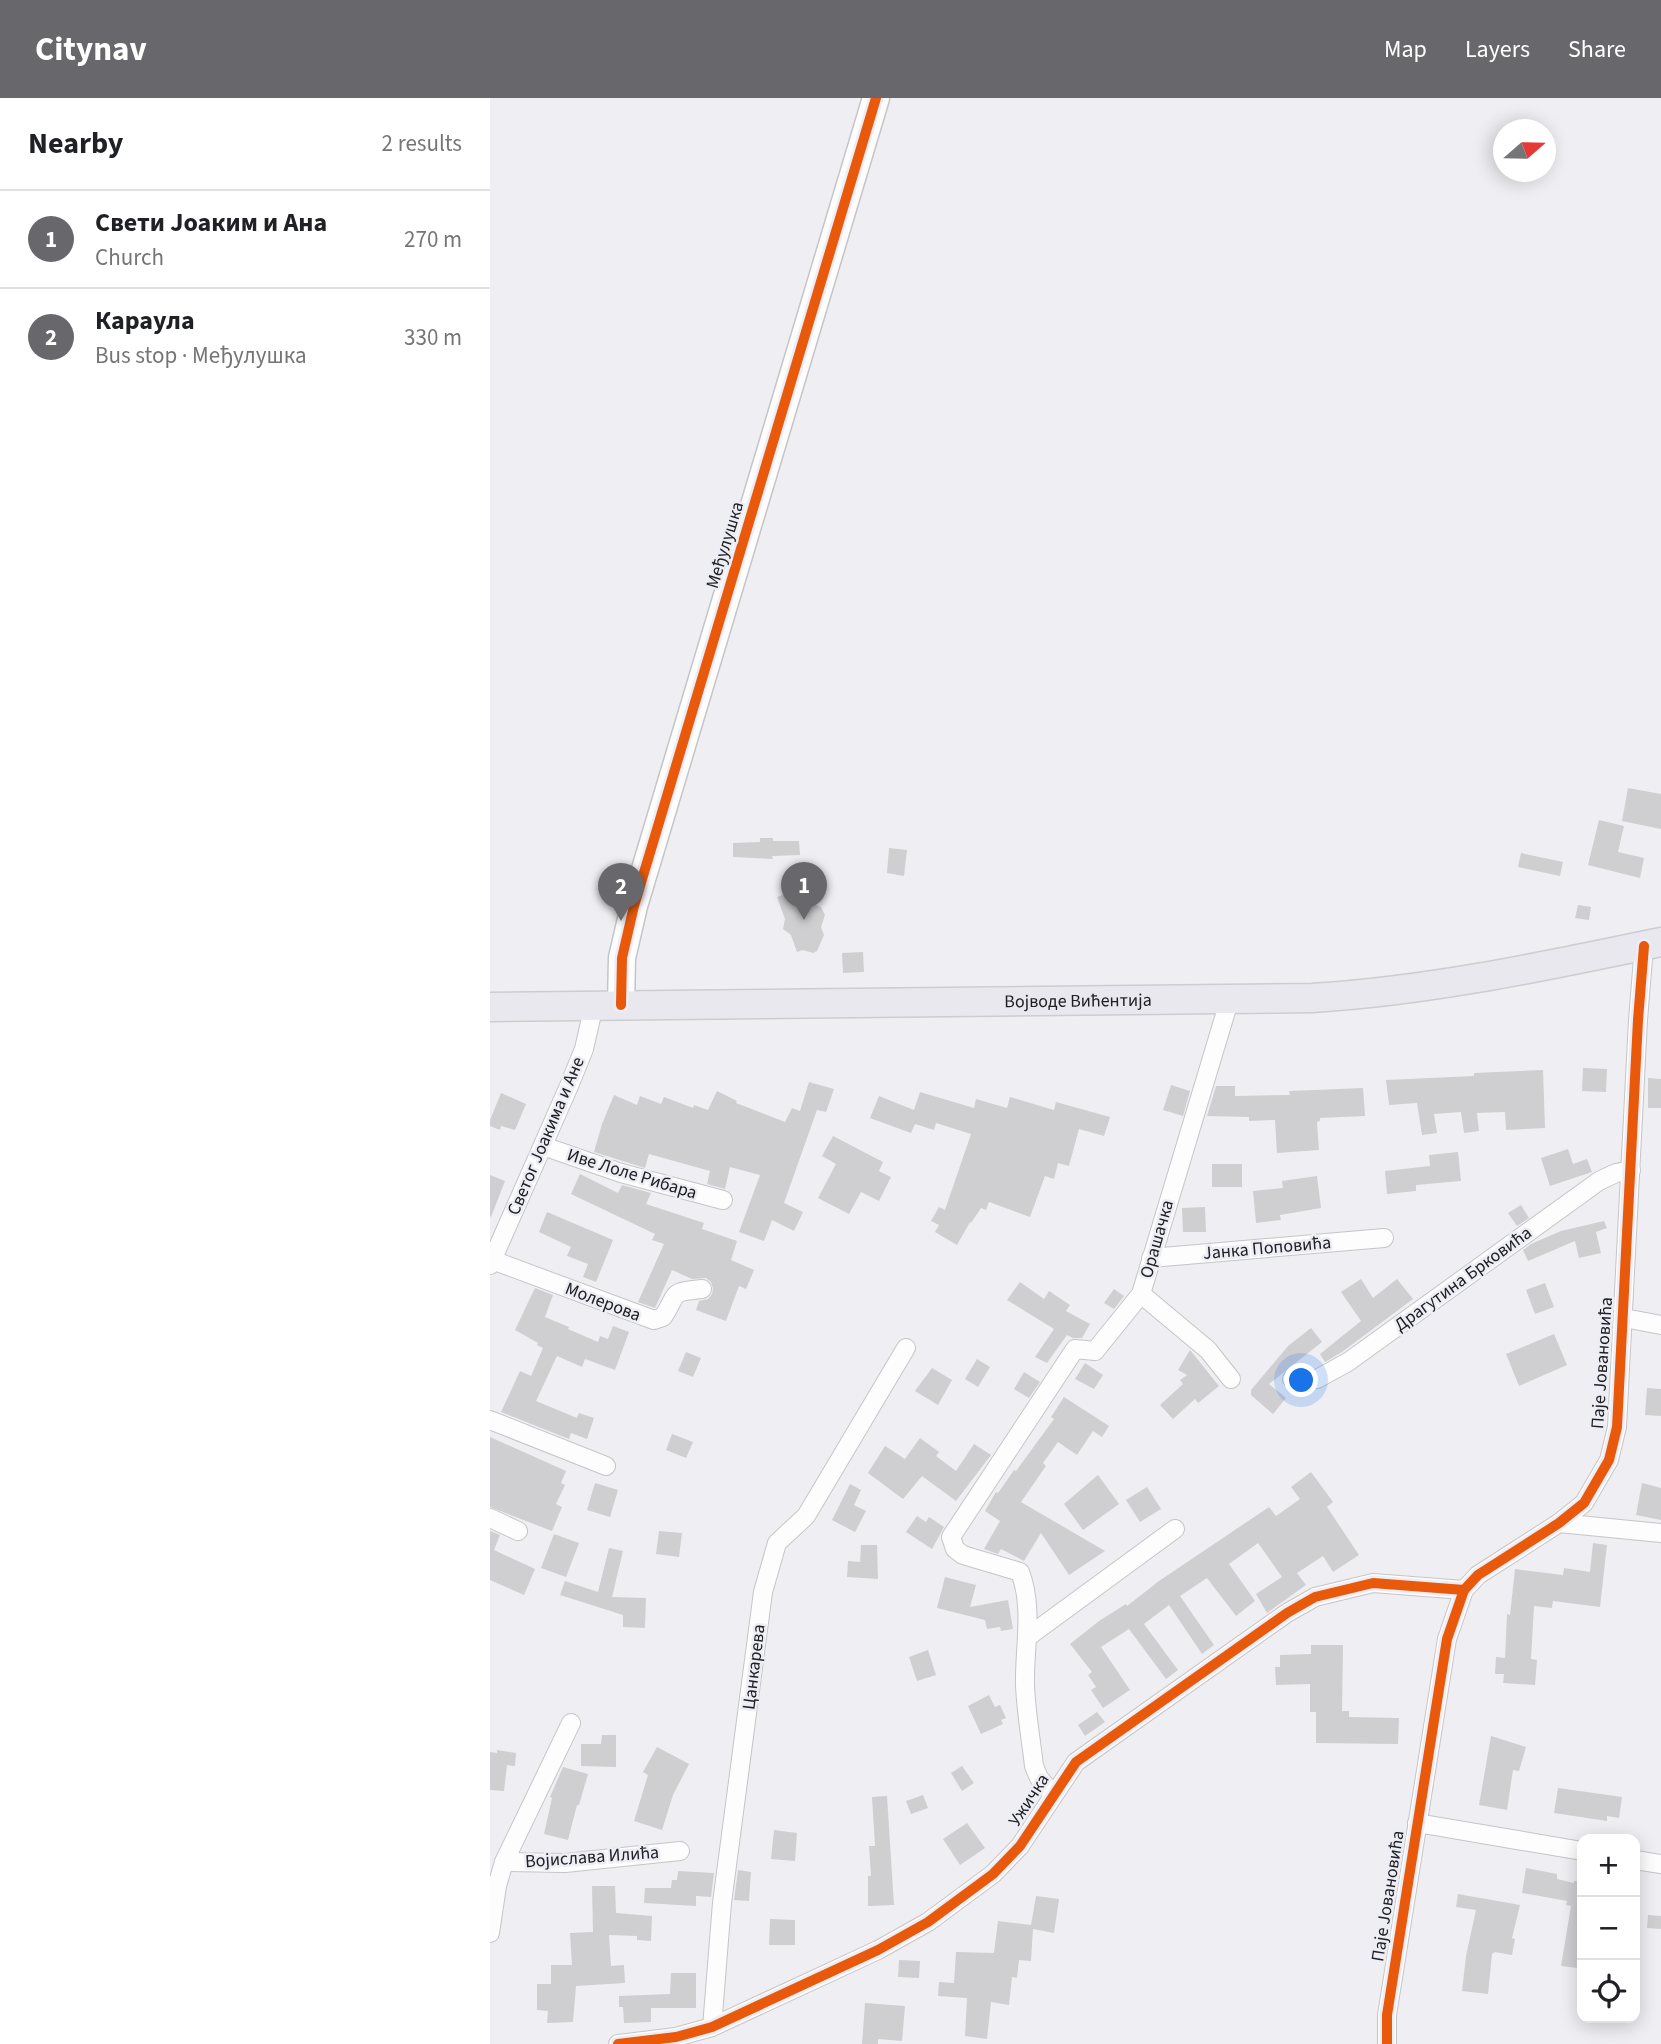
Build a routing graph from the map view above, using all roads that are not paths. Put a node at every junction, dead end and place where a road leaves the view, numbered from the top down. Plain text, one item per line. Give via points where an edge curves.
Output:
1 (876, 98) edge
2 (1653, 944) edge
3 (1230, 999) junction
4 (608, 1005) junction
5 (490, 1007) edge
6 (543, 1146) junction
7 (1631, 1170) junction
8 (723, 1200) dead end
9 (1384, 1238) dead end
10 (1151, 1258) junction
11 (491, 1262) edge
12 (702, 1289) dead end
13 (1141, 1294) junction
14 (1624, 1318) junction
15 (1661, 1325) edge
16 (906, 1348) dead end
17 (1231, 1379) dead end
18 (1292, 1379) dead end
19 (490, 1420) edge
20 (606, 1466) dead end
21 (490, 1518) edge
22 (1559, 1523) junction
23 (1175, 1529) dead end
24 (518, 1531) dead end
25 (1661, 1534) edge
26 (1464, 1590) junction
27 (1029, 1636) junction
28 (571, 1723) dead end
29 (1054, 1794) junction
30 (1417, 1823) junction
31 (1577, 1850) edge
32 (680, 1851) dead end
33 (1640, 1861) edge
34 (504, 1862) junction
35 (1661, 1864) edge
36 (490, 1933) edge
37 (712, 2027) junction
38 (618, 2044) edge
39 (1387, 2044) edge

1 - 4 street, Међулушка
2 - 3 main road, Војводе Вићентија via 1368,994
2 - 7 street, Паје Јовановића via 1638,1020
3 - 4 main road, Војводе Вићентија
3 - 10 street, Орашачка
4 - 5 main road, Војводе Вићентија
4 - 6 street, Светог Јоакима и Ане
6 - 8 street, Иве Лоле Рибара
6 - 11 street, Светог Јоакима и Ане
7 - 14 street, Паје Јовановића
7 - 18 street, Драгутина Брковића via 1599,1181 1348,1362 1317,1379
9 - 10 street, Јанка Поповића
10 - 13 street, Орашачка
11 - 12 street, Молерова via 654,1320 663,1317 677,1293
13 - 17 street via 1208,1350
13 - 27 street, Орашачка via 1095,1351 1075,1349 951,1537 963,1555 1020,1572
14 - 15 street
14 - 22 street, Паје Јовановића via 1609,1460 1584,1503
16 - 37 street, Цанкарева via 806,1516 781,1537 771,1560 723,1890
19 - 20 street
21 - 24 street
22 - 25 street
22 - 26 street, Паје Јовановића via 1478,1575
23 - 27 street
26 - 29 street, Ужичка via 1373,1583 1315,1597 1076,1762
26 - 30 street, Паје Јовановића via 1447,1639
27 - 29 street via 1025,1684 1034,1766
28 - 34 street, Војислава Илића
29 - 37 street, Ужичка via 1020,1846 993,1874 928,1922
30 - 31 street
30 - 39 street, Паје Јовановића via 1387,2015
32 - 34 street, Војислава Илића via 565,1863
33 - 35 street
34 - 36 street, Војислава Илића
37 - 38 street, Ужичка via 677,2037

